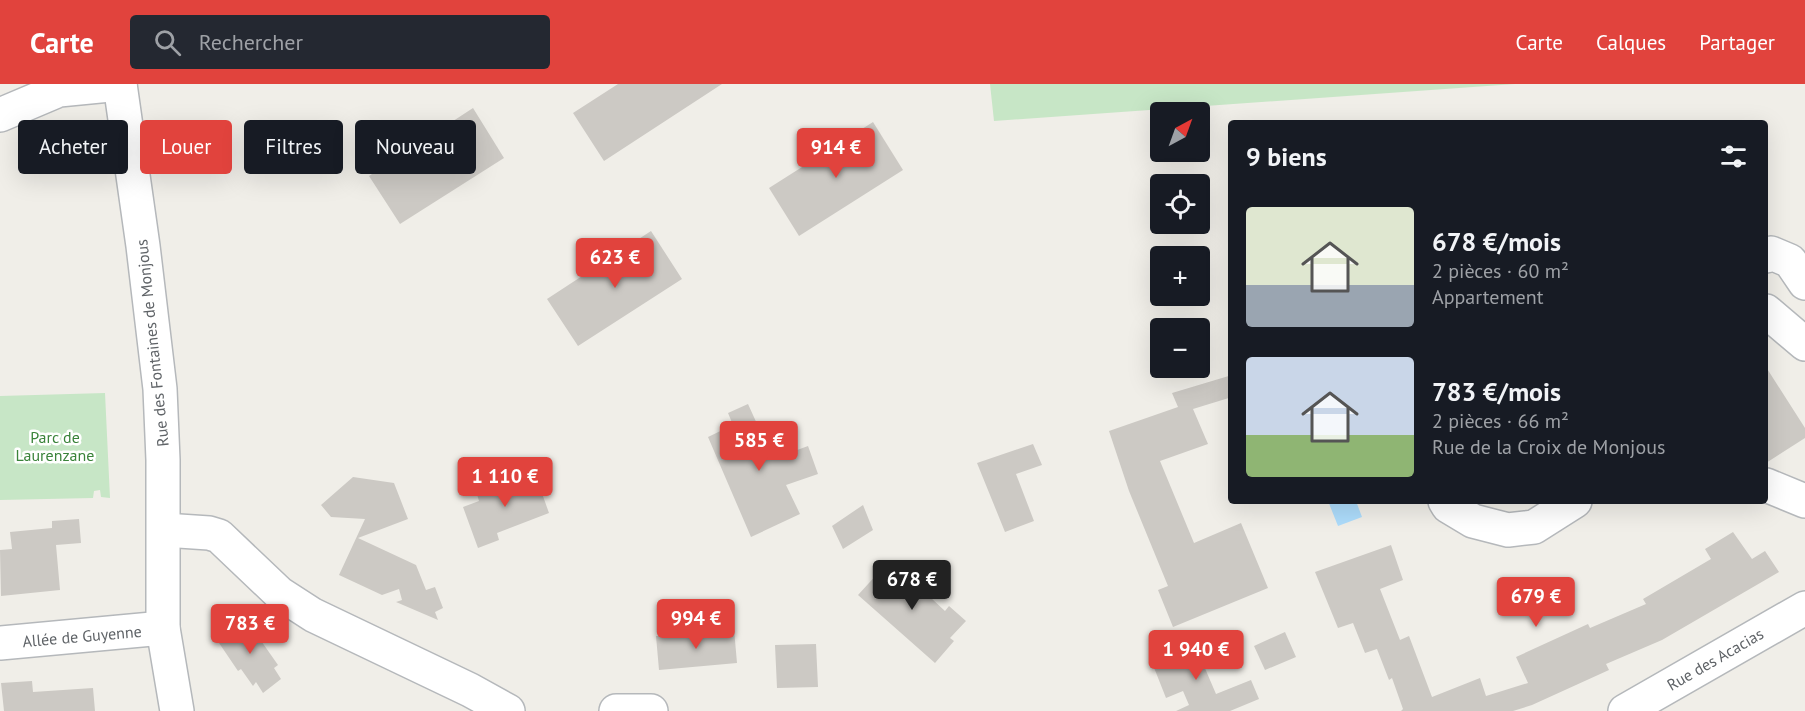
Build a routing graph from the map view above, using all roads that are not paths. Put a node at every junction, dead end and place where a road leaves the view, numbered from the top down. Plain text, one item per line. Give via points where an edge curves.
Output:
1 (120, 84) edge
2 (0, 115) edge
3 (1768, 255) edge
4 (1805, 282) edge
5 (1768, 313) edge
6 (1805, 344) edge
7 (1768, 486) edge
8 (1805, 501) edge
9 (1447, 504) edge
10 (1570, 504) edge
11 (164, 530) junction
12 (1805, 608) edge
13 (164, 628) junction
14 (0, 643) edge
15 (177, 711) edge
16 (508, 711) edge
17 (616, 711) edge
18 (651, 711) edge
19 (1625, 711) edge

1 - 2 street via 59,90
1 - 11 street, Rue des Fontaines de Monjous via 160,389
3 - 4 street via 1790,261
5 - 6 street
7 - 8 street
9 - 10 street via 1473,520 1508,530 1534,527
11 - 13 street, Rue des Fontaines de Monjous
11 - 16 street via 219,536 279,593 314,615
12 - 19 street, Rue des Acacias
13 - 14 street, Allée de Guyenne
13 - 15 street, Rue des Fontaines de Monjous
17 - 18 street

